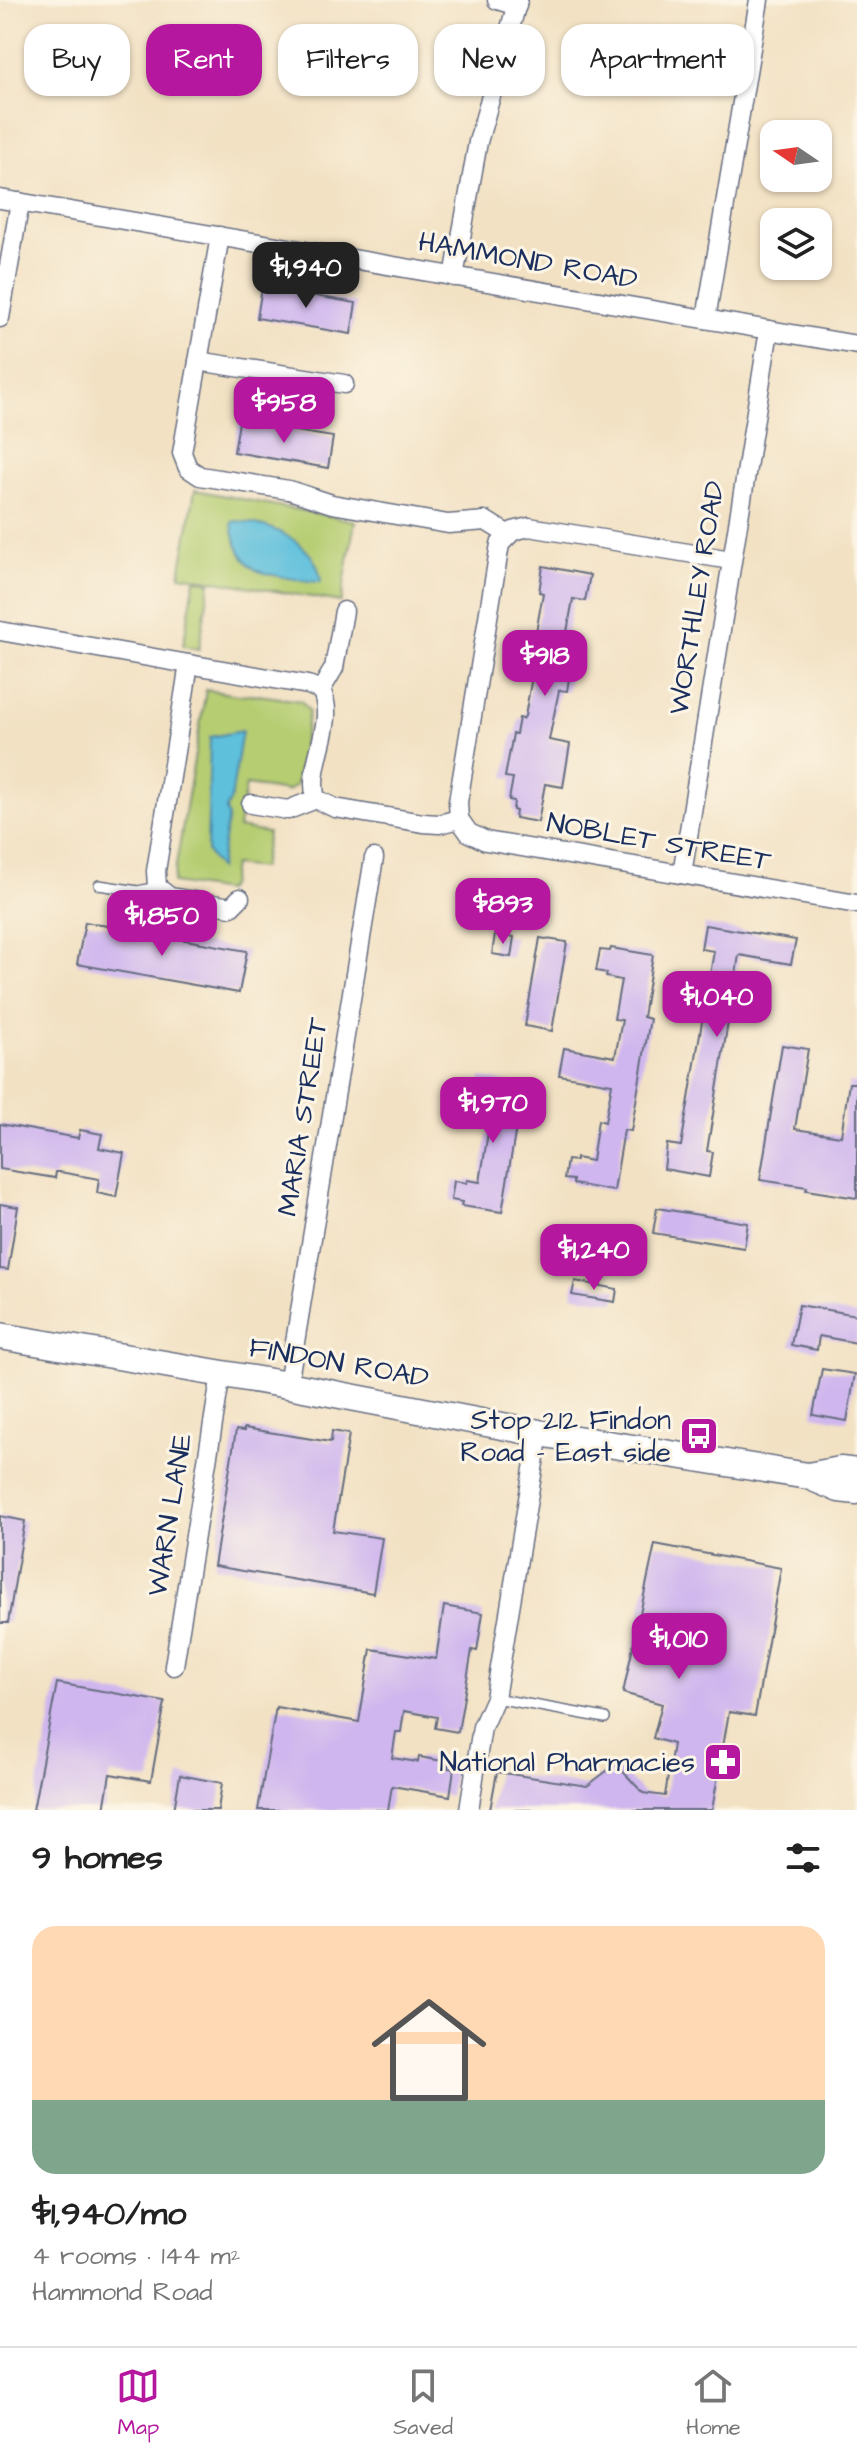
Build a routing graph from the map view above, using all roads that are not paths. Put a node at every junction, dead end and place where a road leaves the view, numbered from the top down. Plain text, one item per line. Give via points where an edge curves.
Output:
1 (497, 0) edge
2 (759, 0) edge
3 (518, 3) edge
4 (0, 199) edge
5 (20, 202) junction
6 (220, 236) junction
7 (454, 277) junction
8 (0, 318) edge
9 (706, 319) junction
10 (769, 330) junction
11 (857, 345) edge
12 (198, 361) junction
13 (344, 384) dead end
14 (507, 534) junction
15 (731, 560) junction
16 (344, 611) dead end
17 (0, 631) edge
18 (189, 664) junction
19 (321, 690) junction
20 (316, 799) junction
21 (251, 804) dead end
22 (459, 819) junction
23 (374, 858) dead end
24 (682, 874) junction
25 (99, 885) dead end
26 (157, 887) junction
27 (240, 898) dead end
28 (857, 904) edge
29 (0, 1336) edge
30 (221, 1374) junction
31 (288, 1385) junction
32 (539, 1433) junction
33 (855, 1487) edge
34 (174, 1666) dead end
35 (495, 1698) junction
36 (605, 1718) dead end
37 (469, 1810) edge

1 - 3 street
2 - 9 street
3 - 7 street via 478,142
4 - 5 street, HAMMOND ROAD
5 - 6 street, HAMMOND ROAD
5 - 8 street
6 - 7 street, HAMMOND ROAD
6 - 12 street
7 - 9 street, HAMMOND ROAD
9 - 10 street, HAMMOND ROAD
10 - 11 street, HAMMOND ROAD
10 - 15 street, WORTHLEY ROAD
12 - 13 street
12 - 14 street via 182,453 188,468 200,476 448,524 486,521
14 - 15 street via 529,527
14 - 22 street via 500,544
15 - 24 street, WORTHLEY ROAD
16 - 19 street via 334,668
17 - 18 street
18 - 19 street
18 - 26 street
19 - 20 street via 326,712 313,783
20 - 21 street via 288,810
20 - 22 street via 335,808 423,823
22 - 24 street, NOBLET STREET via 469,833 486,841
23 - 31 street, MARIA STREET
24 - 28 street, NOBLET STREET
25 - 26 lane via 138,891
26 - 27 street via 170,897 231,907
29 - 30 main road, FINDON ROAD
30 - 31 main road, FINDON ROAD
30 - 34 street, WARN LANE
31 - 32 main road, FINDON ROAD
32 - 33 main road, FINDON ROAD via 808,1476 840,1470
32 - 35 street
35 - 36 lane
35 - 37 street via 482,1727

